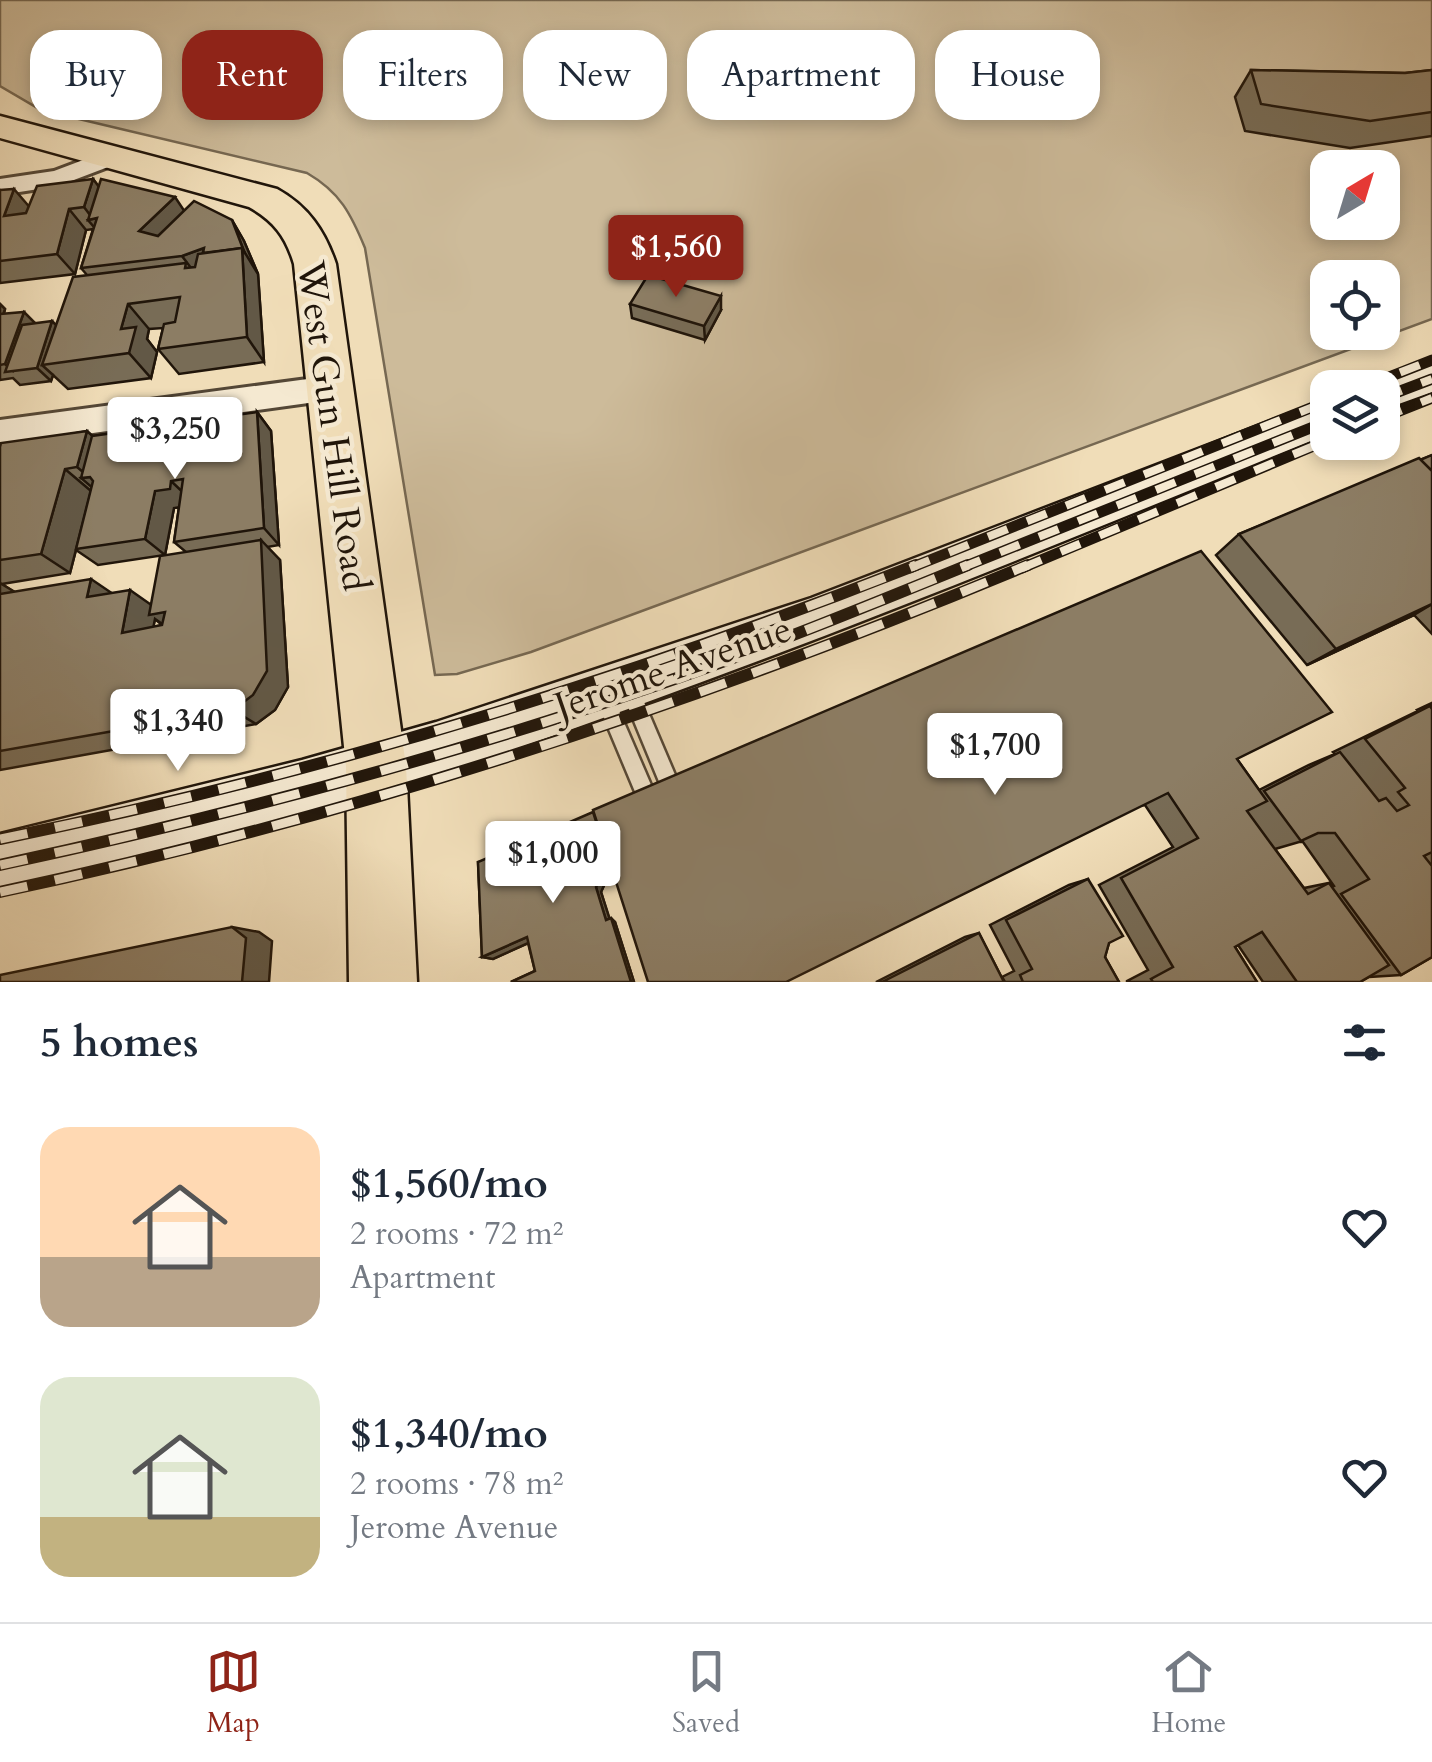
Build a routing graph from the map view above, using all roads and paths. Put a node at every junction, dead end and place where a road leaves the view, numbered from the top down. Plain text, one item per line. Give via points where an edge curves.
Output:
1 (0, 127) edge
2 (107, 159) junction
3 (0, 187) edge
4 (330, 388) junction
5 (1310, 423) edge
6 (0, 433) edge
7 (615, 688) junction
8 (376, 766) junction
9 (672, 789) edge
10 (648, 799) edge
11 (0, 862) edge
12 (382, 982) edge

1 - 2 main road, West Gun Hill Road
2 - 3 street via 58,178
2 - 4 main road, West Gun Hill Road via 251,194 290,215 315,264
4 - 6 street
4 - 8 main road, West Gun Hill Road
5 - 7 main road, Jerome Avenue via 812,621
7 - 8 main road, Jerome Avenue
7 - 9 lane
7 - 10 lane
8 - 11 main road, Jerome Avenue
8 - 12 main road, West Gun Hill Road

